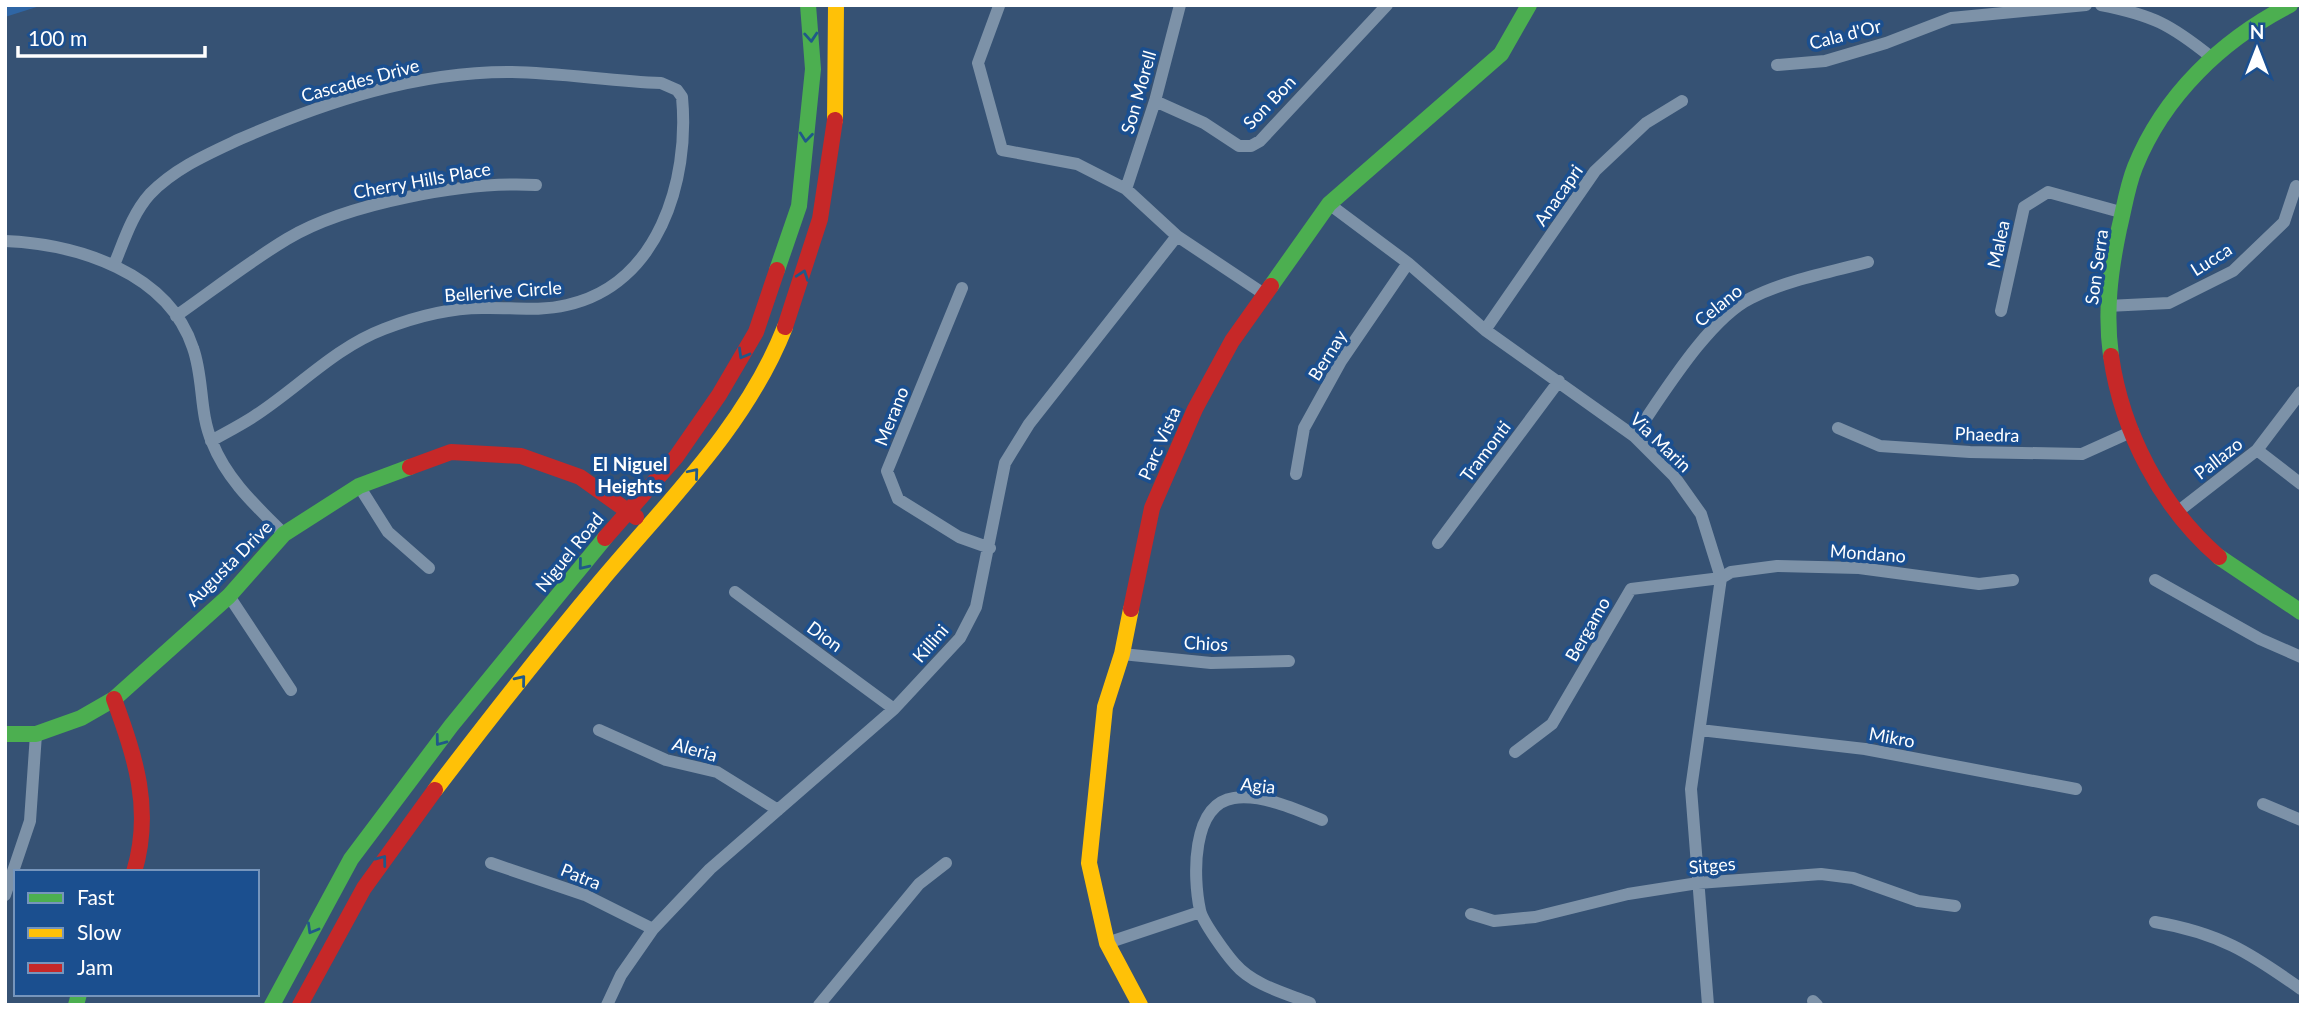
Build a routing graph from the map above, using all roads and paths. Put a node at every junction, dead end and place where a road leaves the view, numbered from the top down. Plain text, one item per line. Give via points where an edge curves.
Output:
1 (808, 5) edge
2 (836, 5) edge
3 (1180, 5) edge
4 (1387, 5) edge
5 (1529, 5) edge
6 (2085, 5) edge
7 (2101, 5) edge
8 (2290, 5) edge
9 (999, 6) edge
10 (2211, 57) junction
11 (1777, 65) dead end
12 (677, 90) joint
13 (1155, 101) junction
14 (1682, 101) dead end
15 (536, 185) dead end
16 (2296, 186) dead end
17 (1126, 189) junction
18 (1329, 204) junction
19 (2124, 213) junction
20 (1177, 236) junction
21 (5, 241) edge
22 (1868, 262) dead end
23 (1408, 263) junction
24 (114, 265) junction
25 (962, 288) dead end
26 (1264, 294) junction
27 (2107, 306) junction
28 (2001, 311) dead end
29 (176, 316) junction
30 (1485, 330) junction
31 (1559, 381) junction
32 (2301, 392) edge
33 (1839, 428) dead end
34 (2133, 431) junction
35 (1634, 436) junction
36 (211, 441) junction
37 (2257, 450) junction
38 (1296, 474) dead end
39 (2301, 484) edge
40 (359, 486) junction
41 (626, 512) junction
42 (2176, 513) junction
43 (649, 524) junction
44 (284, 534) junction
45 (1438, 543) dead end
46 (990, 548) junction
47 (429, 568) dead end
48 (1721, 578) junction
49 (2013, 580) dead end
50 (2155, 580) dead end
51 (735, 592) dead end
52 (229, 596) junction
53 (2301, 612) edge
54 (1122, 654) junction
55 (2301, 657) edge
56 (1289, 662) dead end
57 (291, 690) dead end
58 (114, 699) junction
59 (894, 709) junction
60 (599, 730) dead end
61 (1700, 730) junction
62 (5, 734) edge
63 (36, 734) junction
64 (1514, 752) dead end
65 (2076, 789) dead end
66 (2263, 804) dead end
67 (778, 810) junction
68 (1322, 820) dead end
69 (2301, 820) edge
70 (491, 863) dead end
71 (946, 863) dead end
72 (135, 870) edge
73 (1698, 883) junction
74 (5, 895) edge
75 (1955, 906) dead end
76 (1200, 912) junction
77 (1471, 914) dead end
78 (2155, 922) dead end
79 (653, 929) junction
80 (1107, 943) junction
81 (2301, 989) edge
82 (1310, 1003) edge
83 (272, 1005) edge
84 (300, 1005) edge
85 (607, 1005) edge
86 (819, 1005) edge
87 (1140, 1005) edge
88 (1708, 1005) edge

1 -> 41 street, Niguel Road via 813,69 799,206 756,332 676,457
43 -> 2 street via 698,469 779,344 822,218 832,155
3 - 13 street, Son Morell
4 - 13 street, Son Bon via 1251,146 1239,146
5 - 18 street, Parc Vista via 1501,54
6 - 11 street, Cala d'Or via 1951,18 1825,61
7 - 10 street via 2145,13 2178,30
8 - 10 street, Son Serra
9 - 17 street via 978,63 1002,150 1077,164
10 - 19 street, Son Serra via 2170,104 2137,163
12 - 24 street, Cascades Drive via 661,83 513,72 463,74 336,101 296,114 172,174 134,217
12 - 36 street, Bellerive Circle via 682,97 681,133 671,207 635,267 568,305 526,310 480,307 427,315 381,330 343,349 253,417
13 - 17 street, Son Morell
14 - 30 street, Anacapri via 1646,123 1595,171
15 - 29 street, Cherry Hills Place via 495,183 352,210 287,239
16 - 27 street, Lucca via 2284,222 2233,271 2169,303
17 - 20 street
18 - 23 street, Via Marin
18 - 26 street, Parc Vista
19 - 27 street, Son Serra
19 - 28 street, Malea via 2048,192 2024,207
20 - 26 street
20 - 46 street, Killini via 1029,424 1005,463
21 - 24 street via 37,242
22 - 35 street, Celano via 1749,299 1703,339
23 - 30 street, Via Marin
23 - 38 street, Bernay via 1341,361 1304,428
24 - 29 street via 149,285
25 - 46 street, Merano via 887,471 898,499 959,537
26 - 54 street, Parc Vista via 1195,409 1152,508
27 - 34 street, Son Serra via 2113,370
29 - 36 street via 193,346
30 - 31 street, Via Marin
31 - 35 street, Via Marin
31 - 45 street, Tramonti
32 - 37 street, Pallazo
33 - 34 street, Phaedra via 1880,446 2082,454
34 - 42 street, Son Serra
35 - 48 street, Via Marin via 1674,476 1701,514
36 - 44 street via 238,487
37 - 39 street
37 - 42 street, Pallazo
40 - 41 street, Augusta Drive via 451,452 521,456 580,477
40 - 44 street, Augusta Drive
40 - 47 street via 388,532
41 - 43 street, Augusta Drive
41 -> 83 street, Niguel Road via 451,726 351,859
42 - 53 street, Son Serra via 2200,541 2245,577
84 -> 43 street via 374,871 474,738
44 - 52 street, Augusta Drive
46 - 59 street, Killini via 963,643
48 - 49 street, Mondano via 1731,572 1777,566 1858,568 1979,584
48 - 61 street, Via Marin
48 - 64 street, Bergamo via 1631,589 1552,724
50 - 55 street
51 - 59 street, Dion
52 - 57 street
52 - 58 street, Augusta Drive
54 - 56 street, Chios via 1211,663
54 - 80 street, Parc Vista via 1105,707 1089,863
58 - 63 street, Augusta Drive via 81,718
58 - 72 street via 134,752 139,782 139,859
59 - 67 street, Killini
60 - 67 street, Aleria via 666,760 717,772
61 - 65 street, Mikro via 1866,749
61 - 73 street, Via Marin via 1691,789
62 - 63 street, Augusta Drive
63 - 74 street via 30,821
66 - 69 street
67 - 79 street, Killini via 710,869
68 - 76 street, Agia via 1290,806 1236,797 1224,801 1207,817 1200,832 1196,851
70 - 79 street, Patra via 585,895
71 - 86 street via 919,884
73 - 75 street, Sitges via 1821,874 1853,878 1918,901
73 - 77 street, Sitges via 1628,894 1535,917 1494,921
73 - 88 street, Via Marin
76 - 80 street
76 - 82 street, Agia via 1235,965 1255,980
78 - 81 street via 2195,930 2243,948
79 - 85 street, Killini
80 - 87 street, Parc Vista

